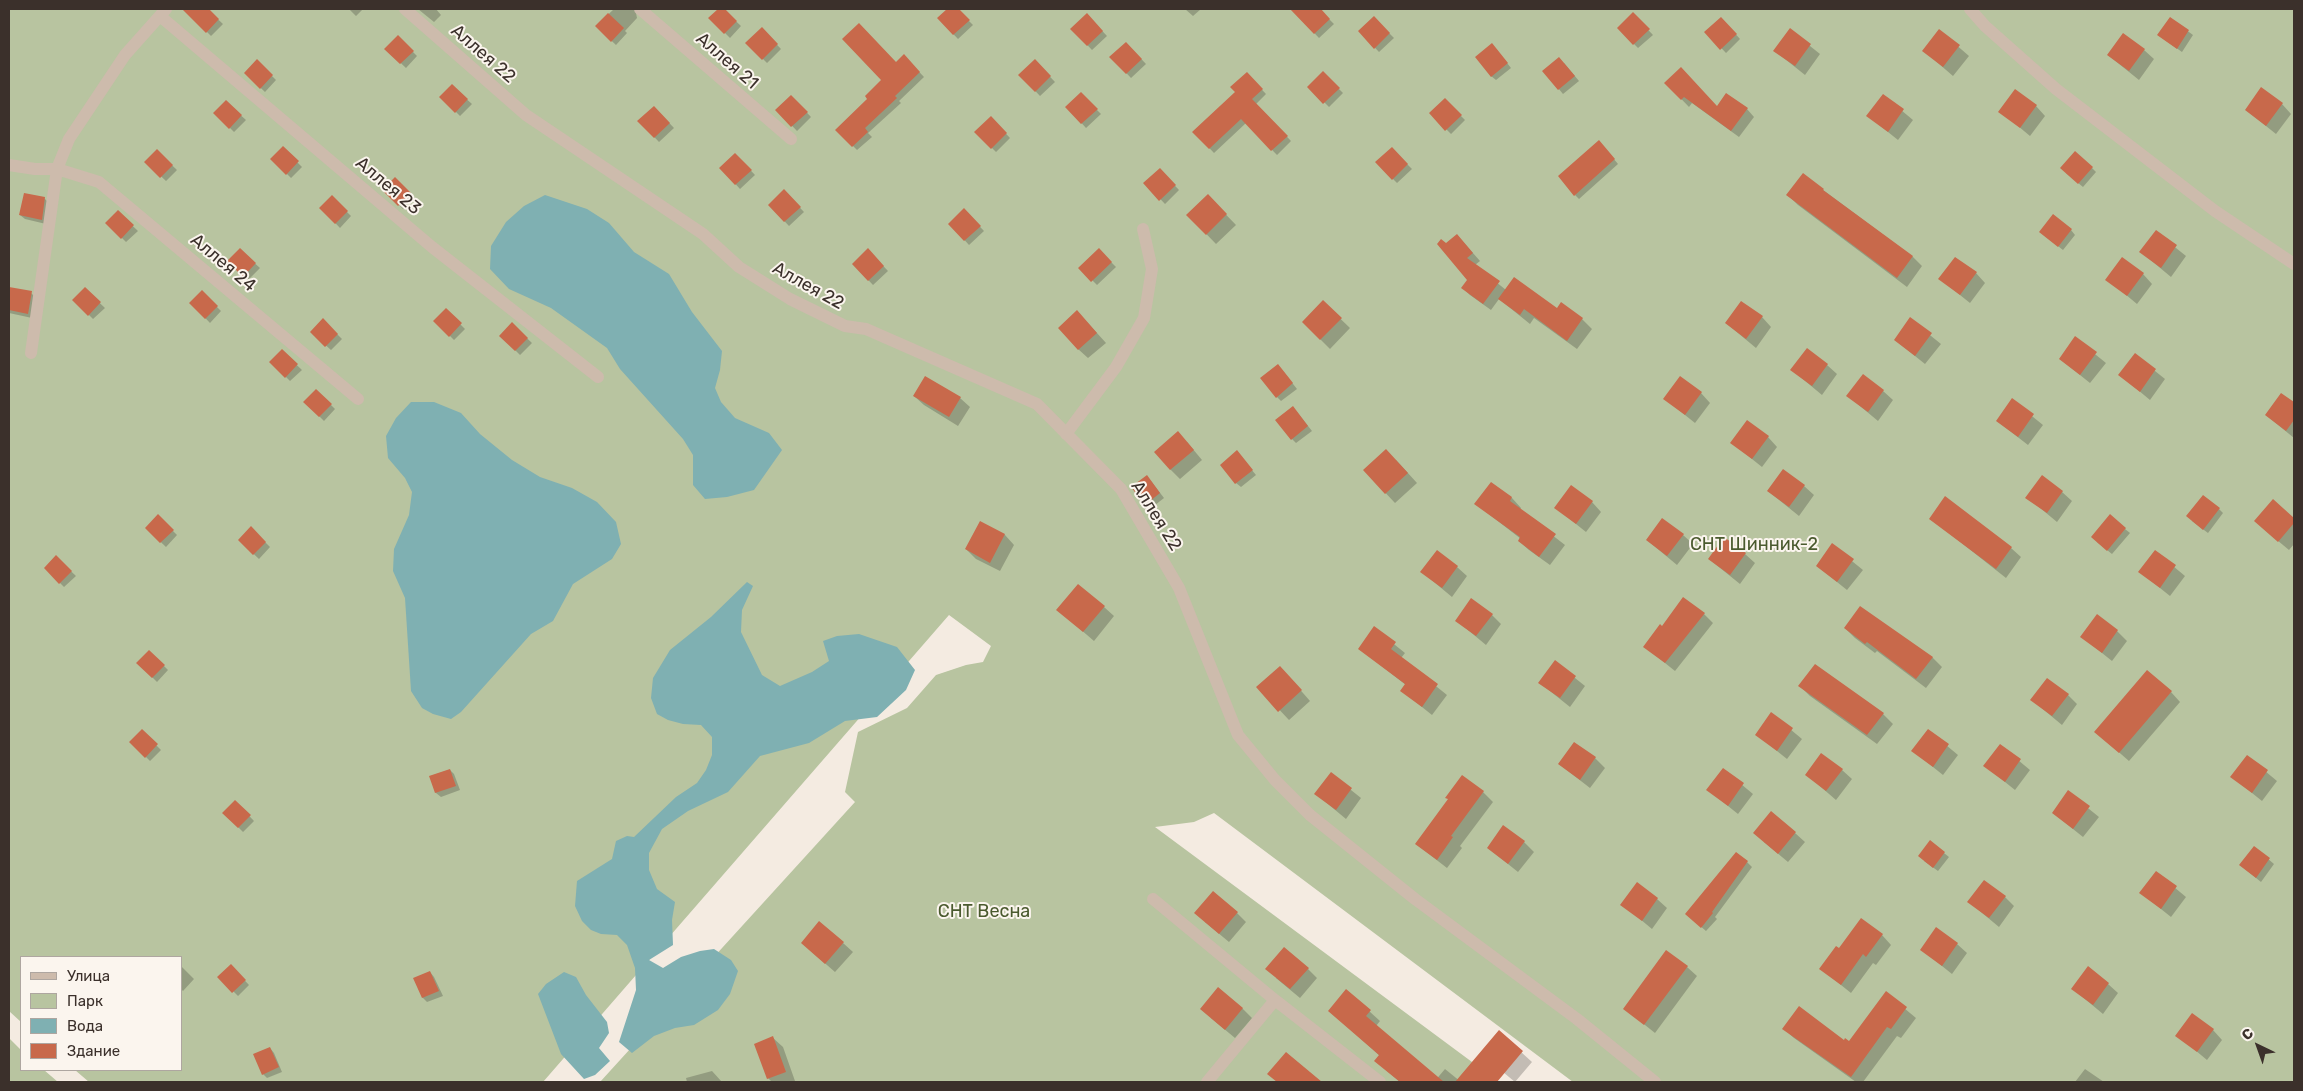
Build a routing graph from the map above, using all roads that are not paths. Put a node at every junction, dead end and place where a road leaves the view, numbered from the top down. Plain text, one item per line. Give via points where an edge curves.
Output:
1 (405, 9) edge
2 (640, 9) edge
3 (1970, 9) edge
4 (163, 12) edge
5 (791, 139) dead end
6 (9, 165) edge
7 (58, 169) junction
8 (1143, 229) dead end
9 (2294, 264) edge
10 (31, 353) dead end
11 (598, 377) dead end
12 (358, 399) dead end
13 (1066, 434) junction
14 (1153, 899) dead end
15 (1275, 1000) junction
16 (1207, 1082) edge
17 (1380, 1082) edge
18 (1655, 1082) edge

1 - 13 street, Аллея 22 via 526,116 704,234 739,267 790,299 845,326 866,329 1037,404
2 - 5 street, Аллея 21
3 - 9 street via 2056,89 2215,211
4 - 7 street via 125,55 69,139
4 - 11 street, Аллея 23 via 432,246
6 - 7 street, Аллея 24
7 - 10 street
7 - 12 street, Аллея 24 via 99,182
8 - 13 street via 1152,269 1144,318 1116,367
13 - 18 street, Аллея 22 via 1121,489 1179,588 1238,735 1275,780 1310,815 1415,899 1577,1019
14 - 15 street
15 - 16 street
15 - 17 street

